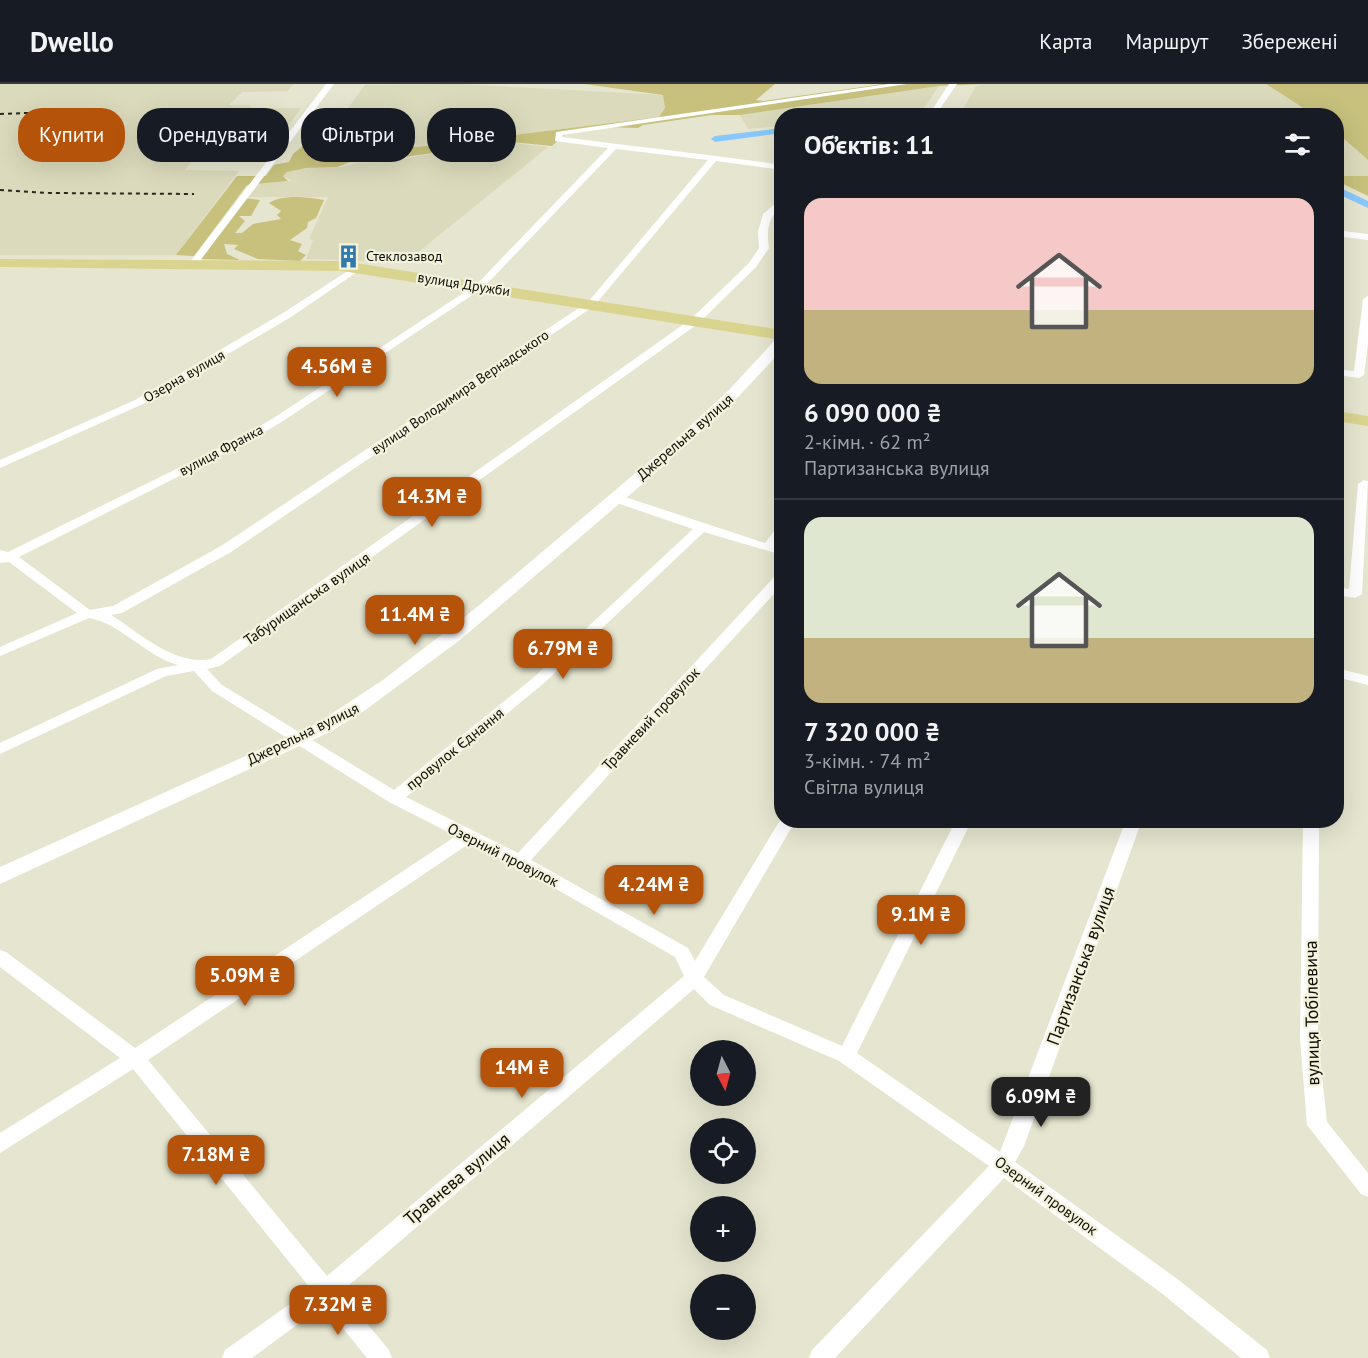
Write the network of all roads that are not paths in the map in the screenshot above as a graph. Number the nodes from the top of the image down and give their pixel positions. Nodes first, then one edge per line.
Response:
1 (330, 84) edge
2 (903, 84) edge
3 (953, 84) edge
4 (937, 108) edge
5 (613, 147) junction
6 (715, 156) junction
7 (774, 167) edge
8 (774, 207) edge
9 (1344, 234) edge
10 (1368, 237) edge
11 (0, 263) edge
12 (193, 264) junction
13 (357, 268) junction
14 (480, 286) junction
15 (1368, 298) edge
16 (591, 304) junction
17 (695, 321) junction
18 (774, 334) edge
19 (774, 350) edge
20 (1344, 373) edge
21 (1344, 417) edge
22 (1368, 421) edge
23 (0, 464) edge
24 (1368, 485) edge
25 (615, 498) junction
26 (701, 528) junction
27 (774, 540) edge
28 (768, 548) junction
29 (774, 549) edge
30 (4, 557) edge
31 (774, 587) edge
32 (1344, 593) edge
33 (1361, 596) edge
34 (87, 614) junction
35 (0, 652) edge
36 (197, 666) junction
37 (1344, 674) edge
38 (1368, 681) edge
39 (297, 738) junction
40 (0, 749) edge
41 (394, 798) junction
42 (783, 828) edge
43 (960, 828) edge
44 (1131, 828) edge
45 (1311, 828) edge
46 (468, 836) junction
47 (520, 861) junction
48 (0, 876) edge
49 (0, 957) edge
50 (694, 978) junction
51 (846, 1056) junction
52 (135, 1058) junction
53 (0, 1144) edge
54 (1003, 1165) junction
55 (1368, 1188) edge
56 (327, 1290) junction
57 (233, 1358) edge
58 (381, 1358) edge
59 (820, 1358) edge
60 (1259, 1358) edge

1 - 12 street
2 - 5 street
3 - 4 street
5 - 6 street
5 - 14 street, вулиця Франка
6 - 7 street
6 - 16 street, вулиця Володимира Вернадського
8 - 17 street, Табурищанська вулиця
9 - 10 street
11 - 12 main road, вулиця Дружби
12 - 13 main road, вулиця Дружби
13 - 14 main road, вулиця Дружби
13 - 23 street, Озерна вулиця
14 - 16 main road, вулиця Дружби
14 - 30 street, вулиця Франка
15 - 20 street
16 - 17 main road, вулиця Дружби
16 - 34 street, вулиця Володимира Вернадського
17 - 18 main road, вулиця Дружби
17 - 36 street, Табурищанська вулиця
19 - 25 street, Джерельна вулиця
21 - 22 main road
24 - 33 street
25 - 26 street
25 - 39 street, Джерельна вулиця
26 - 28 street
26 - 41 street, провулок Єднання
27 - 28 street
28 - 29 street
30 - 34 street
31 - 47 street, Травневий провулок
32 - 33 street
34 - 35 street, вулиця Володимира Вернадського
34 - 36 street
36 - 39 street, Озерний провулок
36 - 40 street, Табурищанська вулиця
37 - 38 street
39 - 41 street, Озерний провулок
39 - 48 street, Джерельна вулиця
41 - 46 street, Озерний провулок
42 - 50 street, Травнева вулиця
43 - 51 street
44 - 54 street, Партизанська вулиця
45 - 55 street, вулиця Тобілевича
46 - 47 street, Озерний провулок
46 - 52 street
47 - 50 street, Озерний провулок
49 - 52 street
50 - 51 street, Озерний провулок
50 - 56 street, Травнева вулиця
51 - 54 street, Озерний провулок
52 - 53 street
52 - 56 street
54 - 59 street, Партизанська вулиця
54 - 60 street, Озерний провулок
56 - 57 street, Травнева вулиця
56 - 58 street

